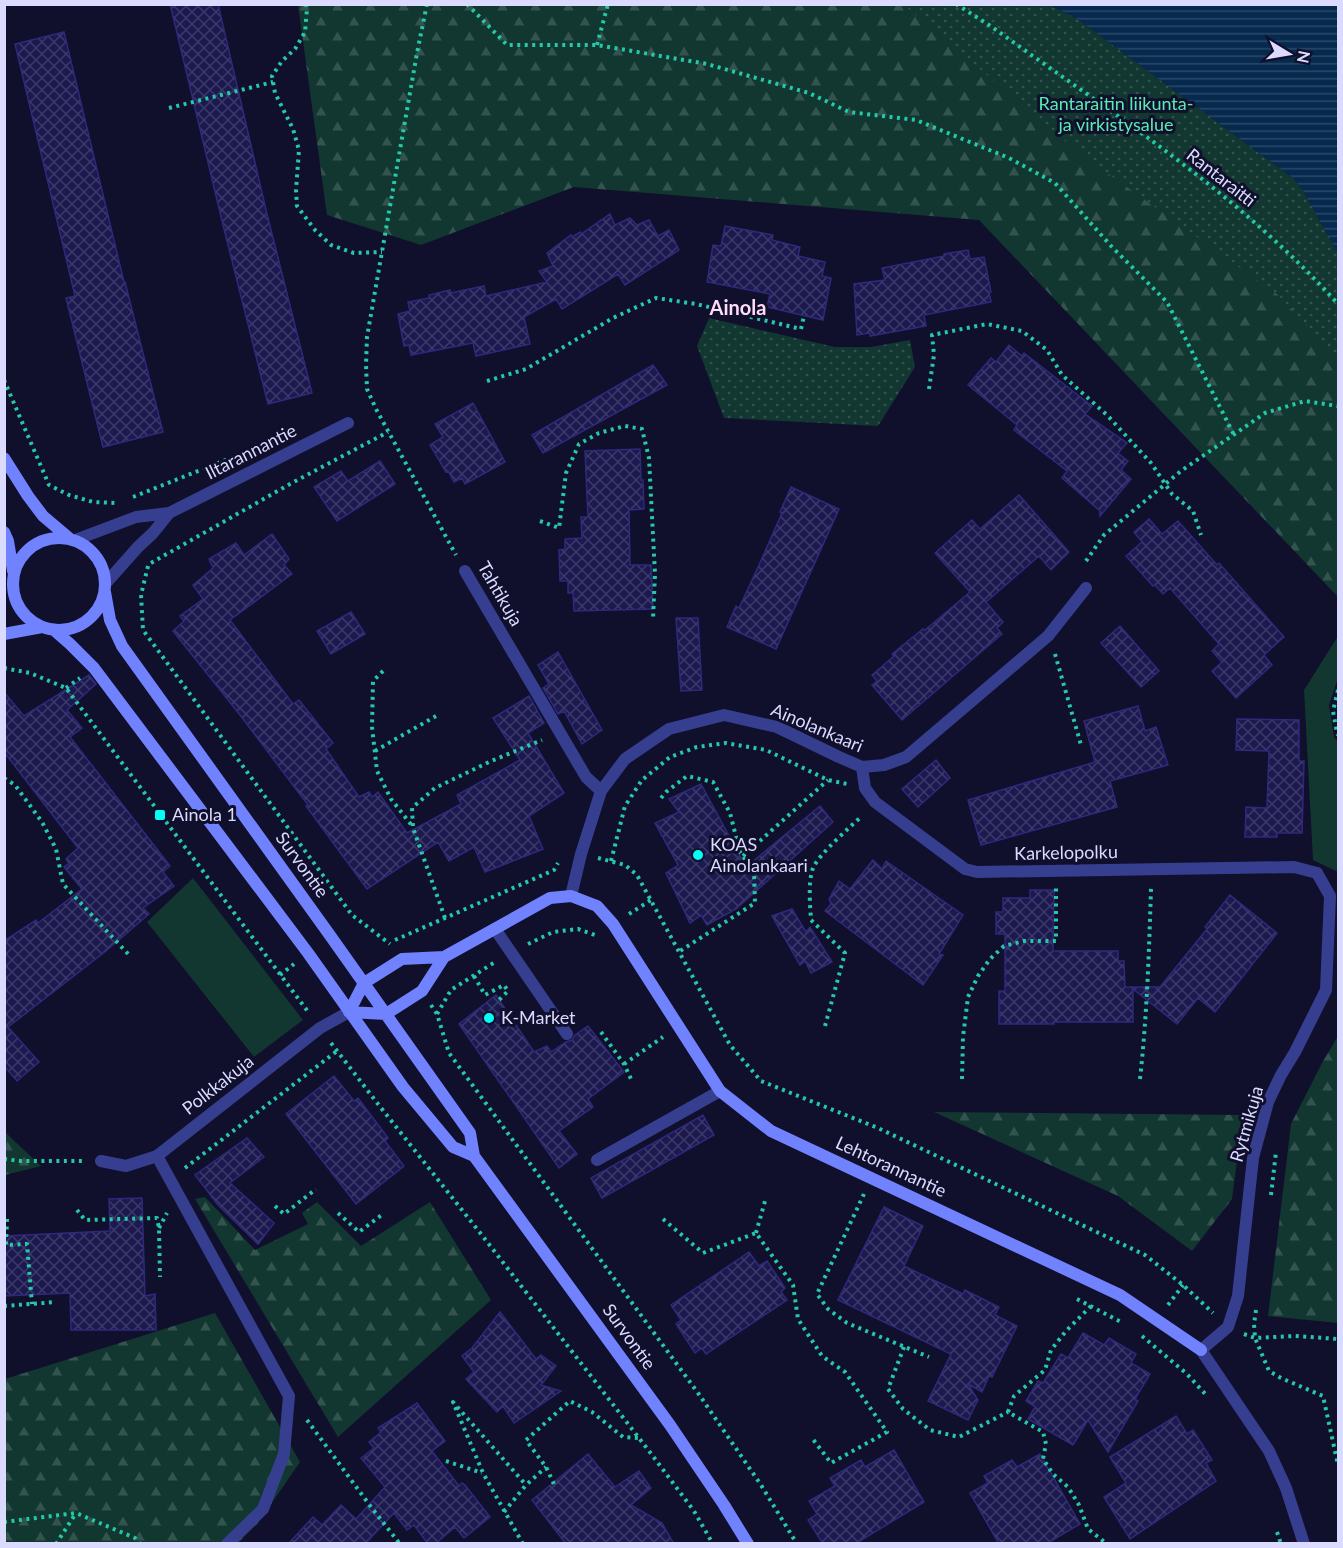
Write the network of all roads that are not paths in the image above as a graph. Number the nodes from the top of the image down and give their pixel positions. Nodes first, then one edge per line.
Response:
1 (348, 423) dead end
2 (4, 458) edge
3 (169, 513) junction
4 (4, 532) edge
5 (72, 539) junction
6 (465, 571) road end
7 (10, 581) edge
8 (105, 588) junction
9 (1086, 588) dead end
10 (48, 629) junction
11 (4, 634) edge
12 (862, 767) junction
13 (601, 791) junction
14 (1317, 873) joint
15 (571, 896) junction
16 (495, 929) junction
17 (444, 957) junction
18 (364, 983) junction
19 (349, 1012) junction
20 (386, 1014) junction
21 (567, 1034) dead end
22 (720, 1091) junction
23 (157, 1156) junction
24 (474, 1156) junction
25 (597, 1160) dead end
26 (101, 1161) road end
27 (1201, 1350) junction
28 (227, 1544) edge
29 (748, 1544) edge
30 (1304, 1544) edge

1 - 3 street, Iltarannantie
2 - 5 main road
3 - 5 street, Iltarannantie
3 - 8 street, Iltarannantie
4 - 7 main road
5 - 7 main road
5 - 8 main road
6 - 13 street, Tahtikuja
7 - 10 main road
8 - 10 main road
8 - 18 main road, Survontie
9 - 12 street, Ainolankaari
10 - 11 main road
10 - 19 main road, Survontie
12 - 13 street, Ainolankaari
12 - 14 street, Karkelopolku
13 - 15 street, Ainolankaari
14 - 27 street, Rytmikuja
15 - 16 main road
15 - 22 main road, Lehtorannantie
16 - 17 main road
16 - 21 street
17 - 18 main road
17 - 20 main road
18 - 19 main road
18 - 20 main road, Survontie
19 - 20 main road
19 - 23 street, Polkkakuja
19 - 24 main road, Survontie
20 - 24 main road, Survontie
22 - 25 street
22 - 27 main road, Lehtorannantie
23 - 26 street, Polkkakuja
23 - 28 street
24 - 29 main road, Survontie
27 - 30 street, Lehtorannantie

